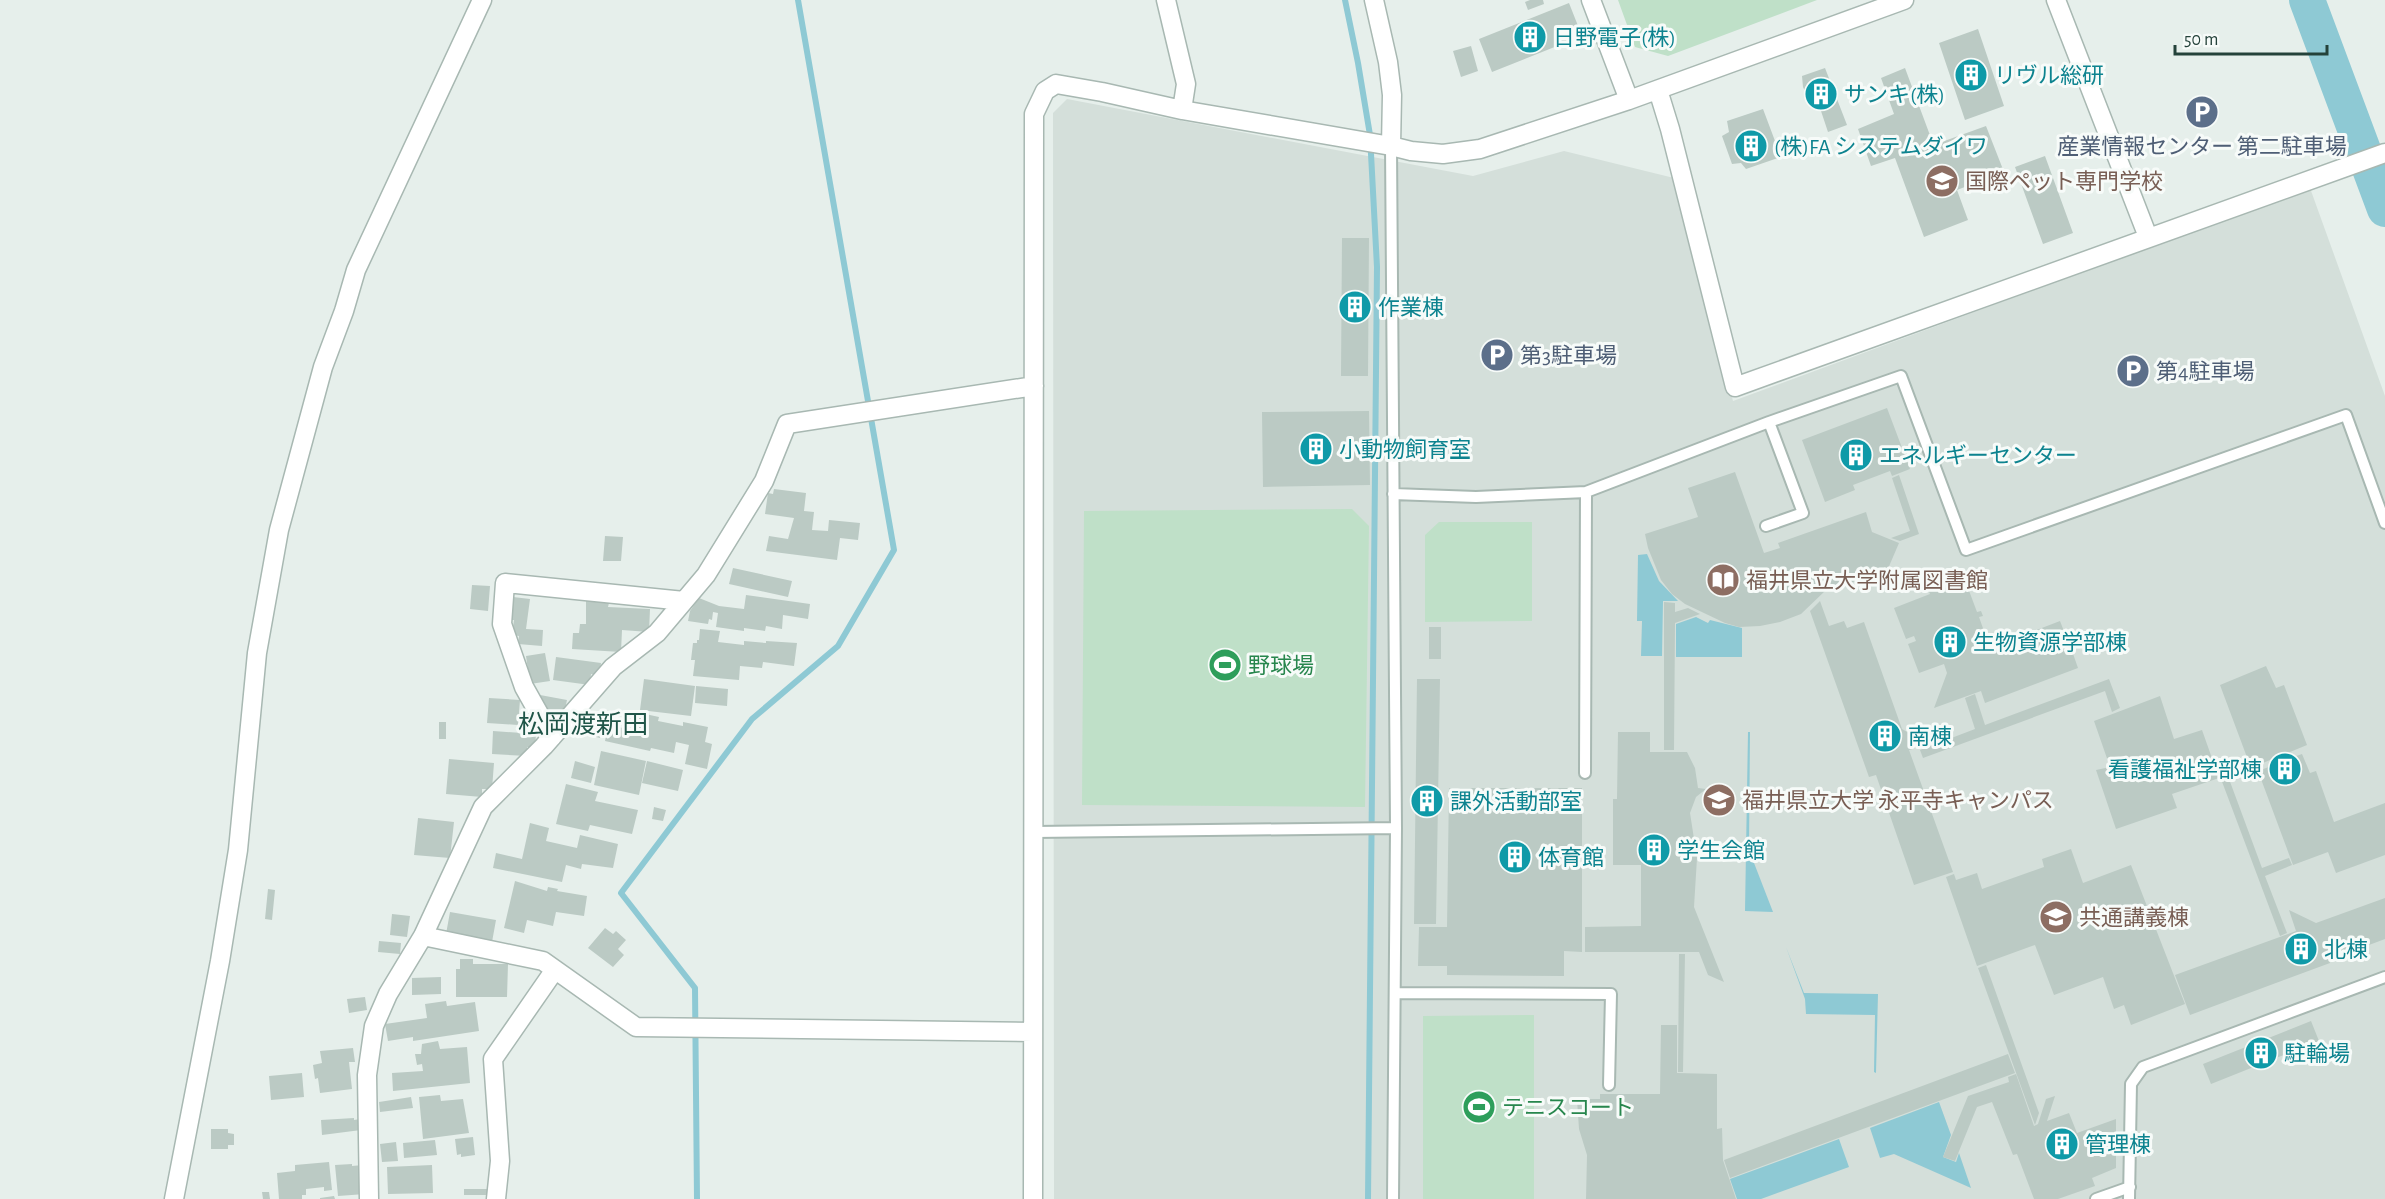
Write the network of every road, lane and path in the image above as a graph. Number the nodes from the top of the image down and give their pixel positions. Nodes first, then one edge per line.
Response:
1 (482, 0) edge
2 (1166, 0) edge
3 (1374, 0) edge
4 (1591, 0) edge
5 (1904, 0) edge
6 (2056, 0) edge
7 (1658, 90) junction
8 (1629, 100) junction
9 (1182, 110) junction
10 (1391, 146) junction
11 (2385, 153) edge
12 (2148, 237) junction
13 (1034, 386) junction
14 (1769, 422) junction
15 (1586, 492) junction
16 (1393, 494) junction
17 (2385, 523) edge
18 (1766, 526) dead end
19 (684, 601) junction
20 (552, 737) junction
21 (1585, 773) dead end
22 (1396, 828) junction
23 (1034, 831) junction
24 (423, 936) junction
25 (554, 971) junction
26 (2385, 977) edge
27 (1395, 993) junction
28 (1033, 1032) junction
29 (1609, 1085) dead end
30 (2130, 1187) junction
31 (174, 1199) edge
32 (369, 1199) edge
33 (496, 1199) edge
34 (1033, 1199) edge
35 (1393, 1199) edge
36 (2096, 1199) edge
37 (2129, 1199) edge

1 - 31 street
2 - 9 street
3 - 10 street
4 - 8 street
5 - 7 street
6 - 12 street
7 - 8 street
7 - 12 street
8 - 10 street
9 - 10 street
9 - 13 street
10 - 16 lane
11 - 12 street
13 - 19 street
13 - 23 street
14 - 15 lane
14 - 17 lane
14 - 18 lane
15 - 16 lane
15 - 21 lane
16 - 22 lane
19 - 20 street
19 - 20 street
20 - 24 street
22 - 23 lane
22 - 27 lane
23 - 28 street
24 - 25 street
24 - 32 street
25 - 28 street
25 - 33 street
26 - 30 lane
27 - 29 lane
27 - 35 lane
28 - 34 street
30 - 36 lane
30 - 37 lane

